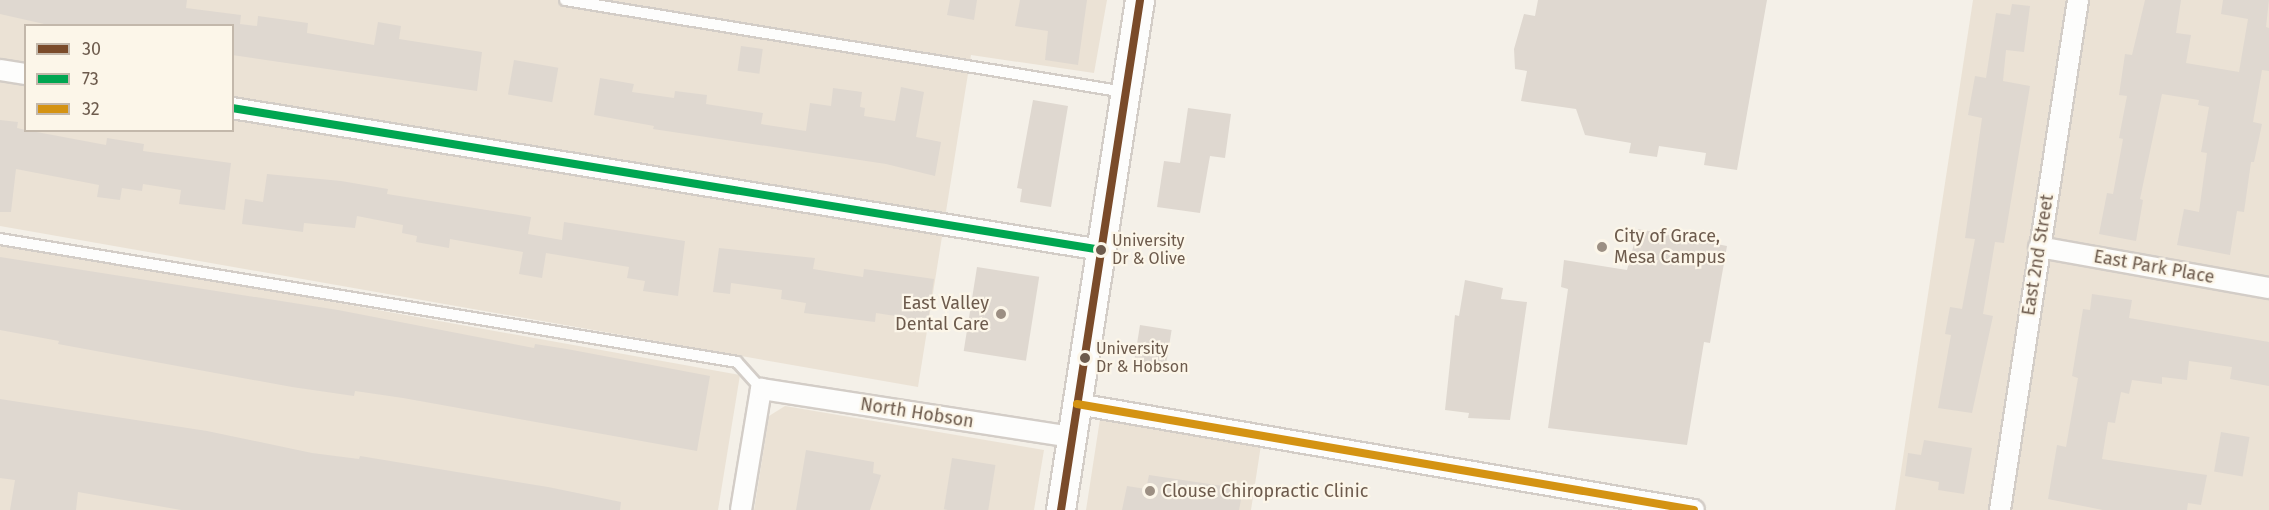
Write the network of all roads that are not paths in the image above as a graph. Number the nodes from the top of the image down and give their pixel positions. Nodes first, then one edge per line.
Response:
1 (565, 0) edge
2 (1140, 0) edge
3 (2078, 0) edge
4 (0, 70) edge
5 (24, 74) edge
6 (1126, 92) junction
7 (234, 108) edge
8 (0, 240) edge
9 (2039, 247) junction
10 (1101, 250) junction
11 (2269, 288) edge
12 (761, 389) junction
13 (1077, 404) junction
14 (1072, 437) junction
15 (741, 510) edge
16 (1061, 510) edge
17 (1694, 510) edge
18 (2000, 510) edge

1 - 6 lane
2 - 6 main road
3 - 9 street, East 2nd Street
4 - 5 street
6 - 10 main road
7 - 10 street
8 - 12 lane
9 - 11 street, East Park Place
9 - 18 street, East 2nd Street
10 - 13 main road
12 - 14 street, North Hobson
12 - 15 street
13 - 14 main road
13 - 17 street
14 - 16 main road

